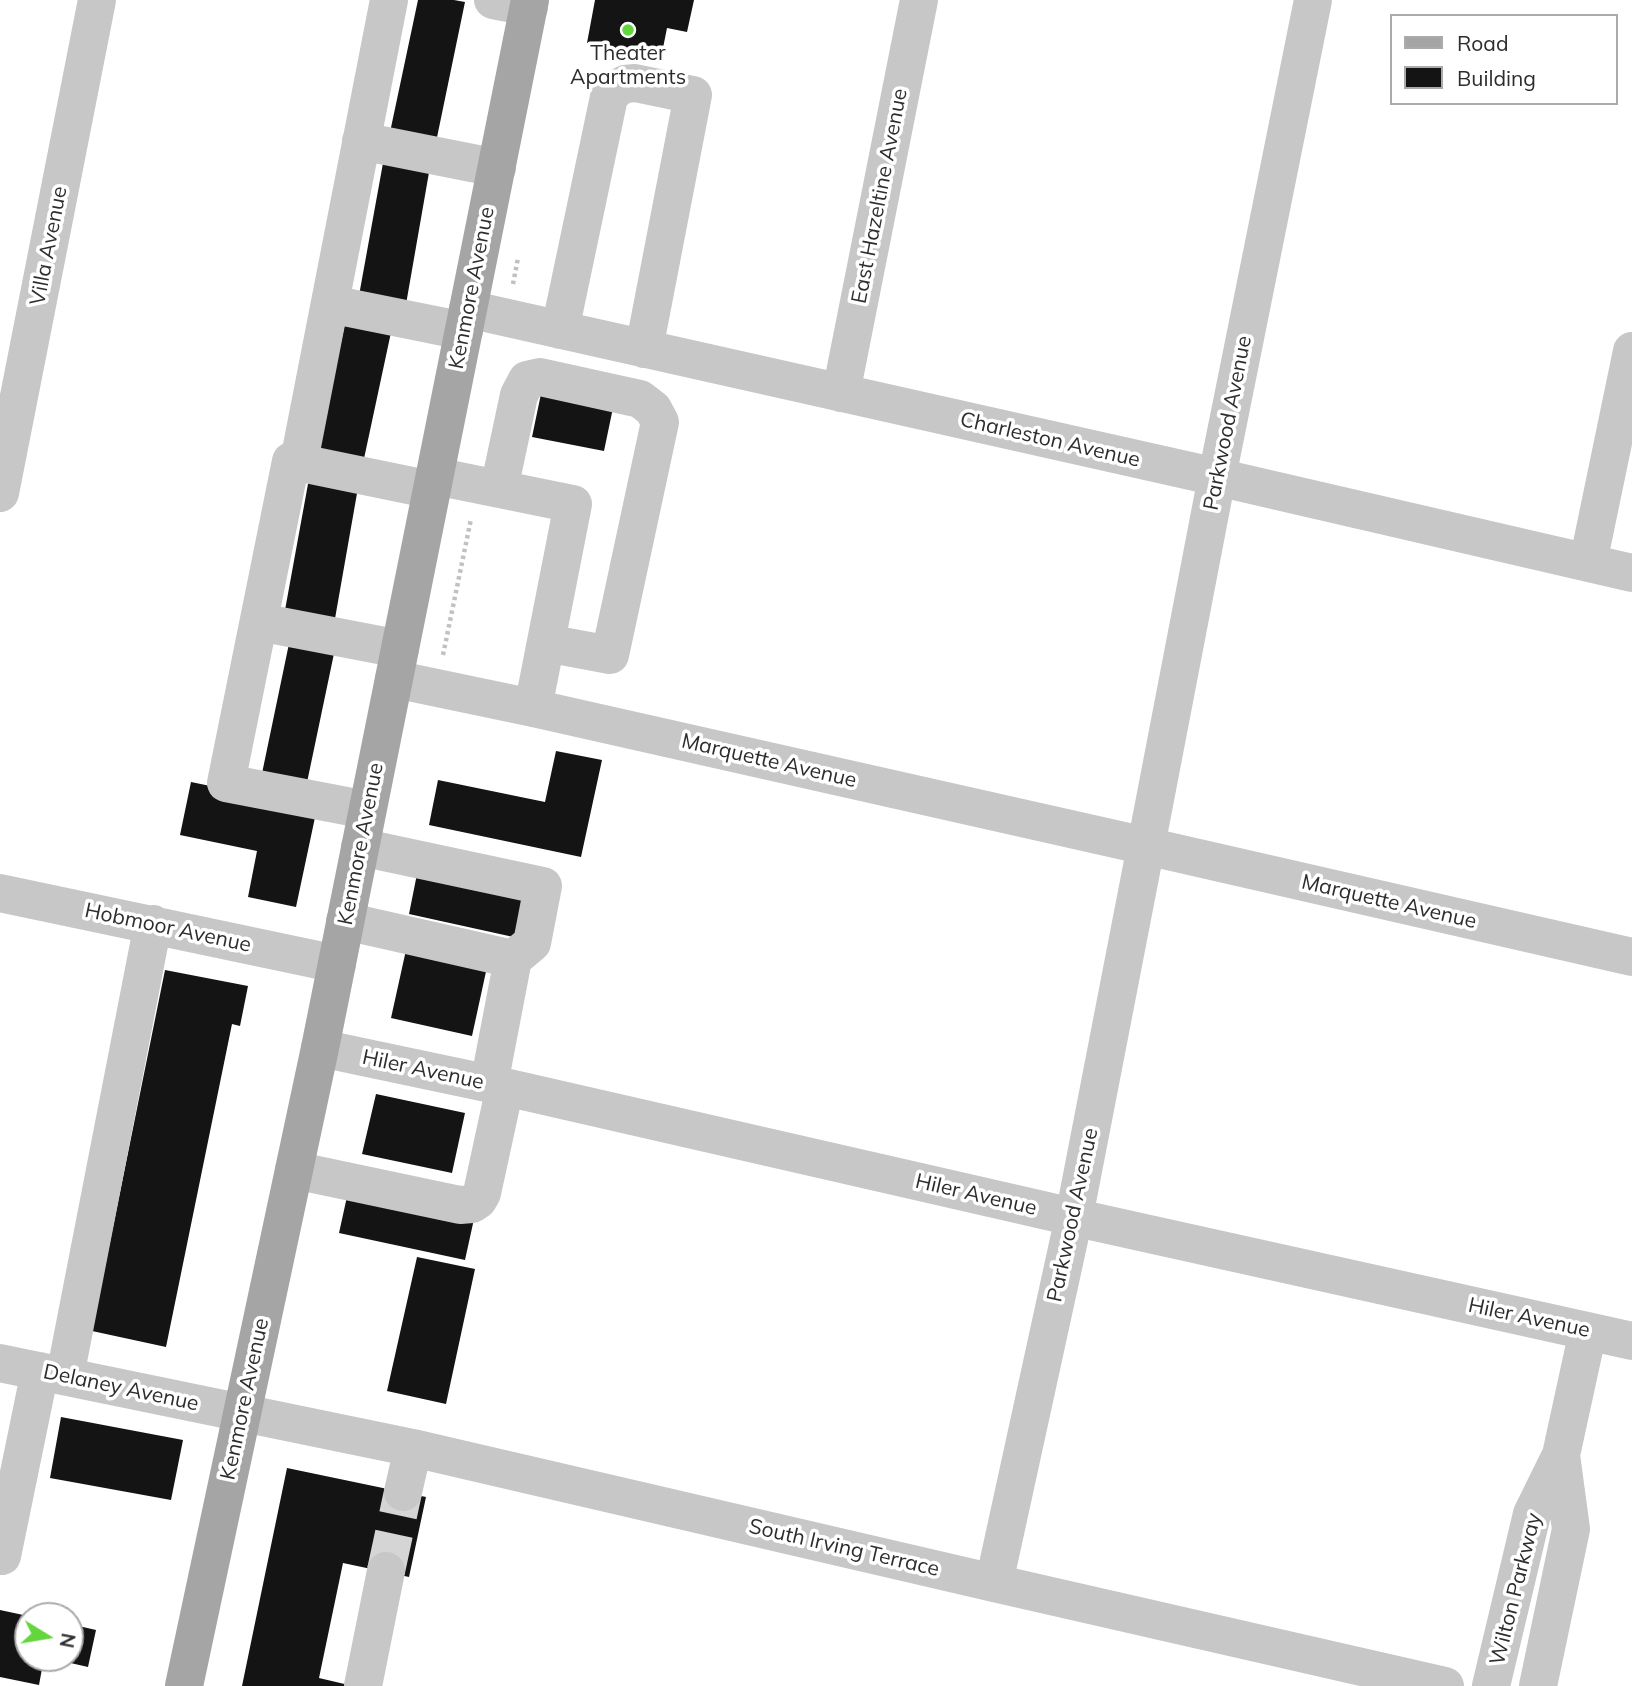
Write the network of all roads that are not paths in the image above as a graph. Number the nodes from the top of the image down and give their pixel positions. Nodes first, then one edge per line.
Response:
1 (97, 0) edge
2 (389, 0) edge
3 (919, 0) edge
4 (1312, 0) edge
5 (517, 2) edge
6 (361, 141) junction
7 (496, 168) junction
8 (330, 304) junction
9 (466, 320) junction
10 (560, 330) junction
11 (644, 349) junction
12 (1632, 351) edge
13 (841, 393) junction
14 (302, 446) dead end
15 (1217, 477) junction
16 (433, 483) junction
17 (499, 489) junction
18 (0, 493) edge
19 (1588, 563) junction
20 (1632, 573) edge
21 (259, 622) junction
22 (546, 643) junction
23 (397, 664) junction
24 (533, 708) junction
25 (364, 828) junction
26 (1145, 846) junction
27 (0, 893) edge
28 (345, 921) junction
29 (153, 924) junction
30 (1632, 957) edge
31 (513, 959) junction
32 (337, 964) junction
33 (320, 1048) junction
34 (497, 1086) junction
35 (294, 1170) junction
36 (1074, 1217) junction
37 (1588, 1331) junction
38 (1632, 1340) edge
39 (0, 1363) edge
40 (52, 1373) junction
41 (242, 1412) junction
42 (413, 1448) junction
43 (1561, 1455) junction
44 (403, 1492) tunnel mouth
45 (2, 1556) dead end
46 (386, 1571) tunnel mouth
47 (994, 1583) junction
48 (184, 1686) edge
49 (363, 1686) edge
50 (1446, 1686) edge
51 (1491, 1686) edge
52 (1538, 1686) edge

1 - 18 street, Villa Avenue
2 - 6 street
3 - 13 street, East Hazeltine Avenue
4 - 15 street, Parkwood Avenue
5 - 7 main road, Kenmore Avenue
6 - 7 street
6 - 8 street
7 - 9 main road, Kenmore Avenue
8 - 9 street, Charleston Avenue
8 - 14 street
9 - 10 street, Charleston Avenue
9 - 16 main road, Kenmore Avenue
10 - 11 street, Charleston Avenue
10 - 11 street
11 - 13 street, Charleston Avenue
12 - 19 street
13 - 15 street, Charleston Avenue
15 - 19 street, Charleston Avenue
15 - 26 street, Parkwood Avenue
16 - 17 street
16 - 21 street
16 - 23 main road, Kenmore Avenue
17 - 22 street
17 - 22 street
19 - 20 street, Charleston Avenue
21 - 23 street, Marquette Avenue
21 - 25 street
22 - 24 street
23 - 24 street, Marquette Avenue
23 - 25 main road, Kenmore Avenue
24 - 26 street, Marquette Avenue
25 - 28 main road, Kenmore Avenue
25 - 31 street
26 - 30 street, Marquette Avenue
26 - 36 street, Parkwood Avenue
27 - 29 street, Hobmoor Avenue
28 - 31 street
28 - 32 main road, Kenmore Avenue
29 - 32 street, Hobmoor Avenue
29 - 40 street
31 - 34 street
32 - 33 main road, Kenmore Avenue
33 - 34 street, Hiler Avenue
33 - 35 main road, Kenmore Avenue
34 - 35 street
34 - 36 street, Hiler Avenue
35 - 41 main road, Kenmore Avenue
36 - 37 street, Hiler Avenue
36 - 47 street, Parkwood Avenue
37 - 38 street, Hiler Avenue
37 - 43 street, Wilton Parkway
39 - 40 street, Delaney Avenue
40 - 41 street, Delaney Avenue
40 - 45 street
41 - 42 street, South Irving Terrace
41 - 48 main road, Kenmore Avenue
42 - 44 street
42 - 47 street, South Irving Terrace
43 - 51 street, Wilton Parkway
43 - 52 street, Wilton Parkway
46 - 49 street
47 - 50 street, South Irving Terrace

